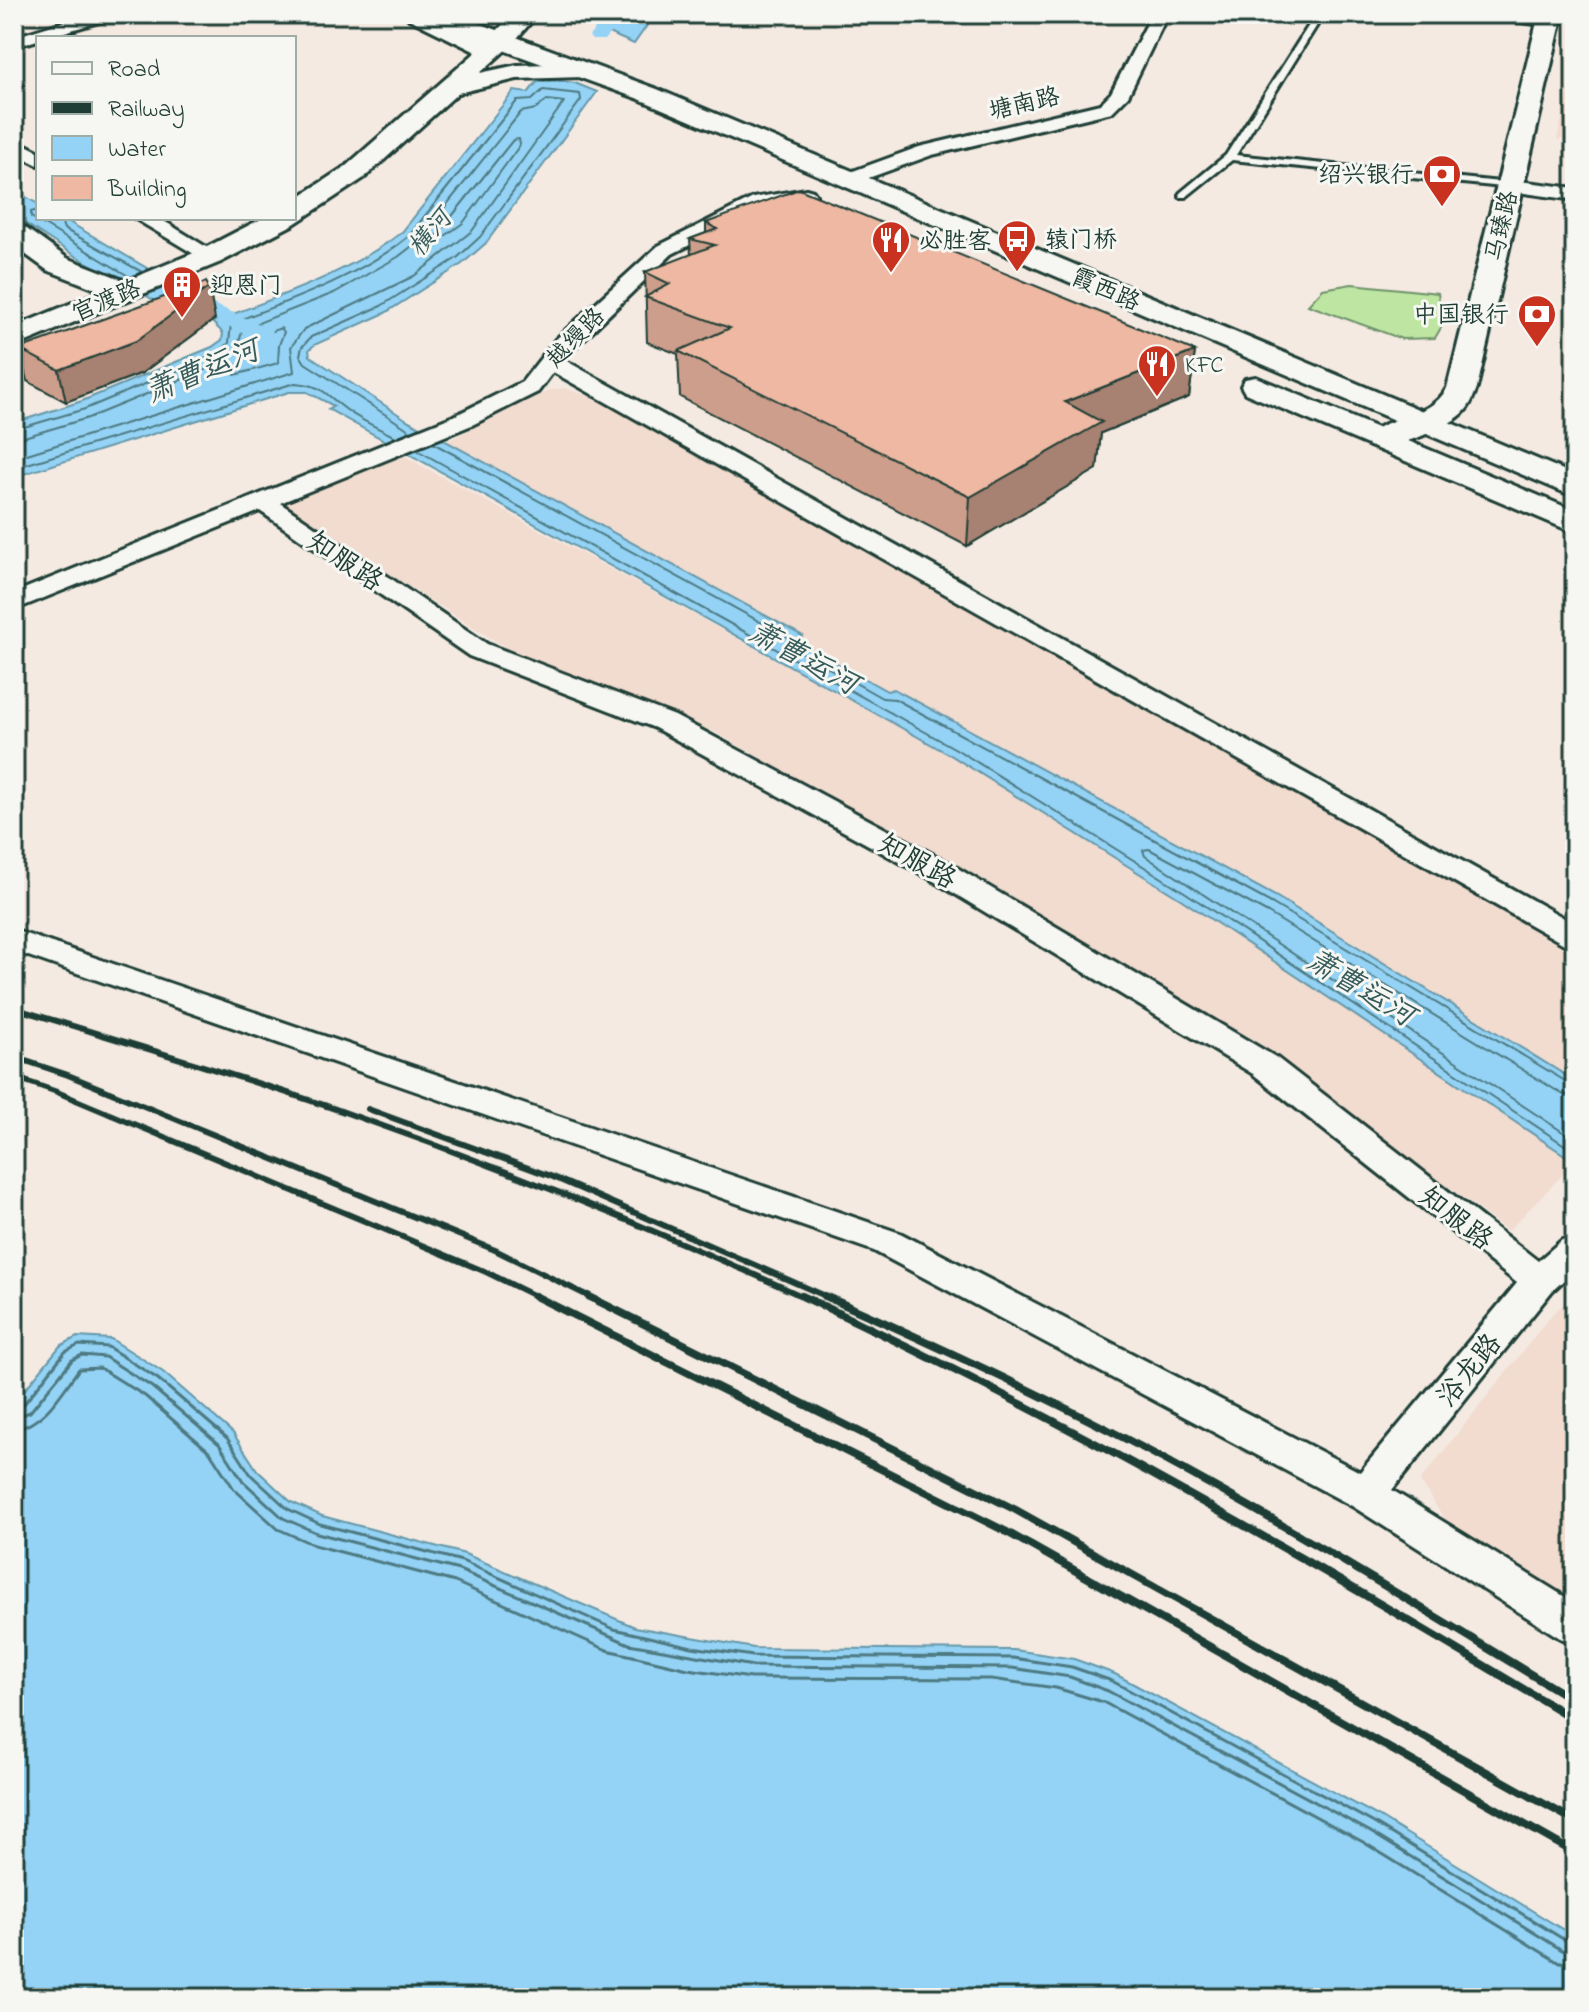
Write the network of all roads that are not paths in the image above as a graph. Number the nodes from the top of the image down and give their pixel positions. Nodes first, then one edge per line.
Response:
1 (106, 14) edge
2 (417, 14) edge
3 (435, 14) edge
4 (488, 14) edge
5 (1160, 14) edge
6 (1320, 14) edge
7 (1470, 14) edge
8 (1550, 18) edge
9 (515, 27) edge
10 (14, 42) edge
11 (550, 48) junction
12 (478, 62) junction
13 (583, 70) junction
14 (617, 72) junction
15 (450, 87) junction
16 (14, 145) edge
17 (1230, 157) junction
18 (36, 158) edge
19 (863, 174) junction
20 (1510, 186) junction
21 (812, 194) junction
22 (1575, 194) edge
23 (1183, 195) dead end
24 (296, 211) edge
25 (871, 219) edge
26 (148, 220) edge
27 (280, 220) edge
28 (14, 233) edge
29 (211, 256) junction
30 (126, 291) junction
31 (14, 338) edge
32 (550, 361) junction
33 (1235, 376) dead end
34 (1467, 412) junction
35 (1423, 423) junction
36 (1381, 439) junction
37 (1575, 487) edge
38 (261, 501) junction
39 (1575, 523) edge
40 (14, 602) edge
41 (1575, 937) edge
42 (14, 940) edge
43 (1575, 1249) edge
44 (1539, 1281) junction
45 (1366, 1494) junction
46 (1575, 1625) edge

1 - 10 street
2 - 12 main road
3 - 9 main road
4 - 9 main road
5 - 19 street, 塘南路
6 - 17 lane
7 - 8 lane
8 - 20 main road, 马臻路
9 - 11 main road, 霞西路
9 - 12 main road
11 - 13 main road, 霞西路
11 - 14 main road, 霞西路
12 - 15 main road
13 - 14 main road, 霞西路
13 - 15 main road
14 - 19 main road, 霞西路
15 - 24 main road
16 - 18 street
17 - 20 lane
17 - 23 lane
19 - 21 main road
19 - 34 main road, 霞西路
19 - 35 main road, 霞西路
20 - 22 street
20 - 34 main road, 马臻路
21 - 25 main road
21 - 32 street, 越缦路
26 - 29 street
27 - 29 main road, 官渡路
28 - 30 main road
29 - 30 main road, 官渡路
30 - 31 main road, 官渡路
32 - 38 street, 越缦路
32 - 41 street
33 - 36 main road
34 - 35 main road
35 - 36 main road
35 - 37 main road, 霞西路
36 - 39 main road
38 - 40 street, 越缦路
38 - 44 street, 知服路
42 - 45 street
43 - 44 street, 浴龙路
44 - 45 street, 浴龙路
45 - 46 street

